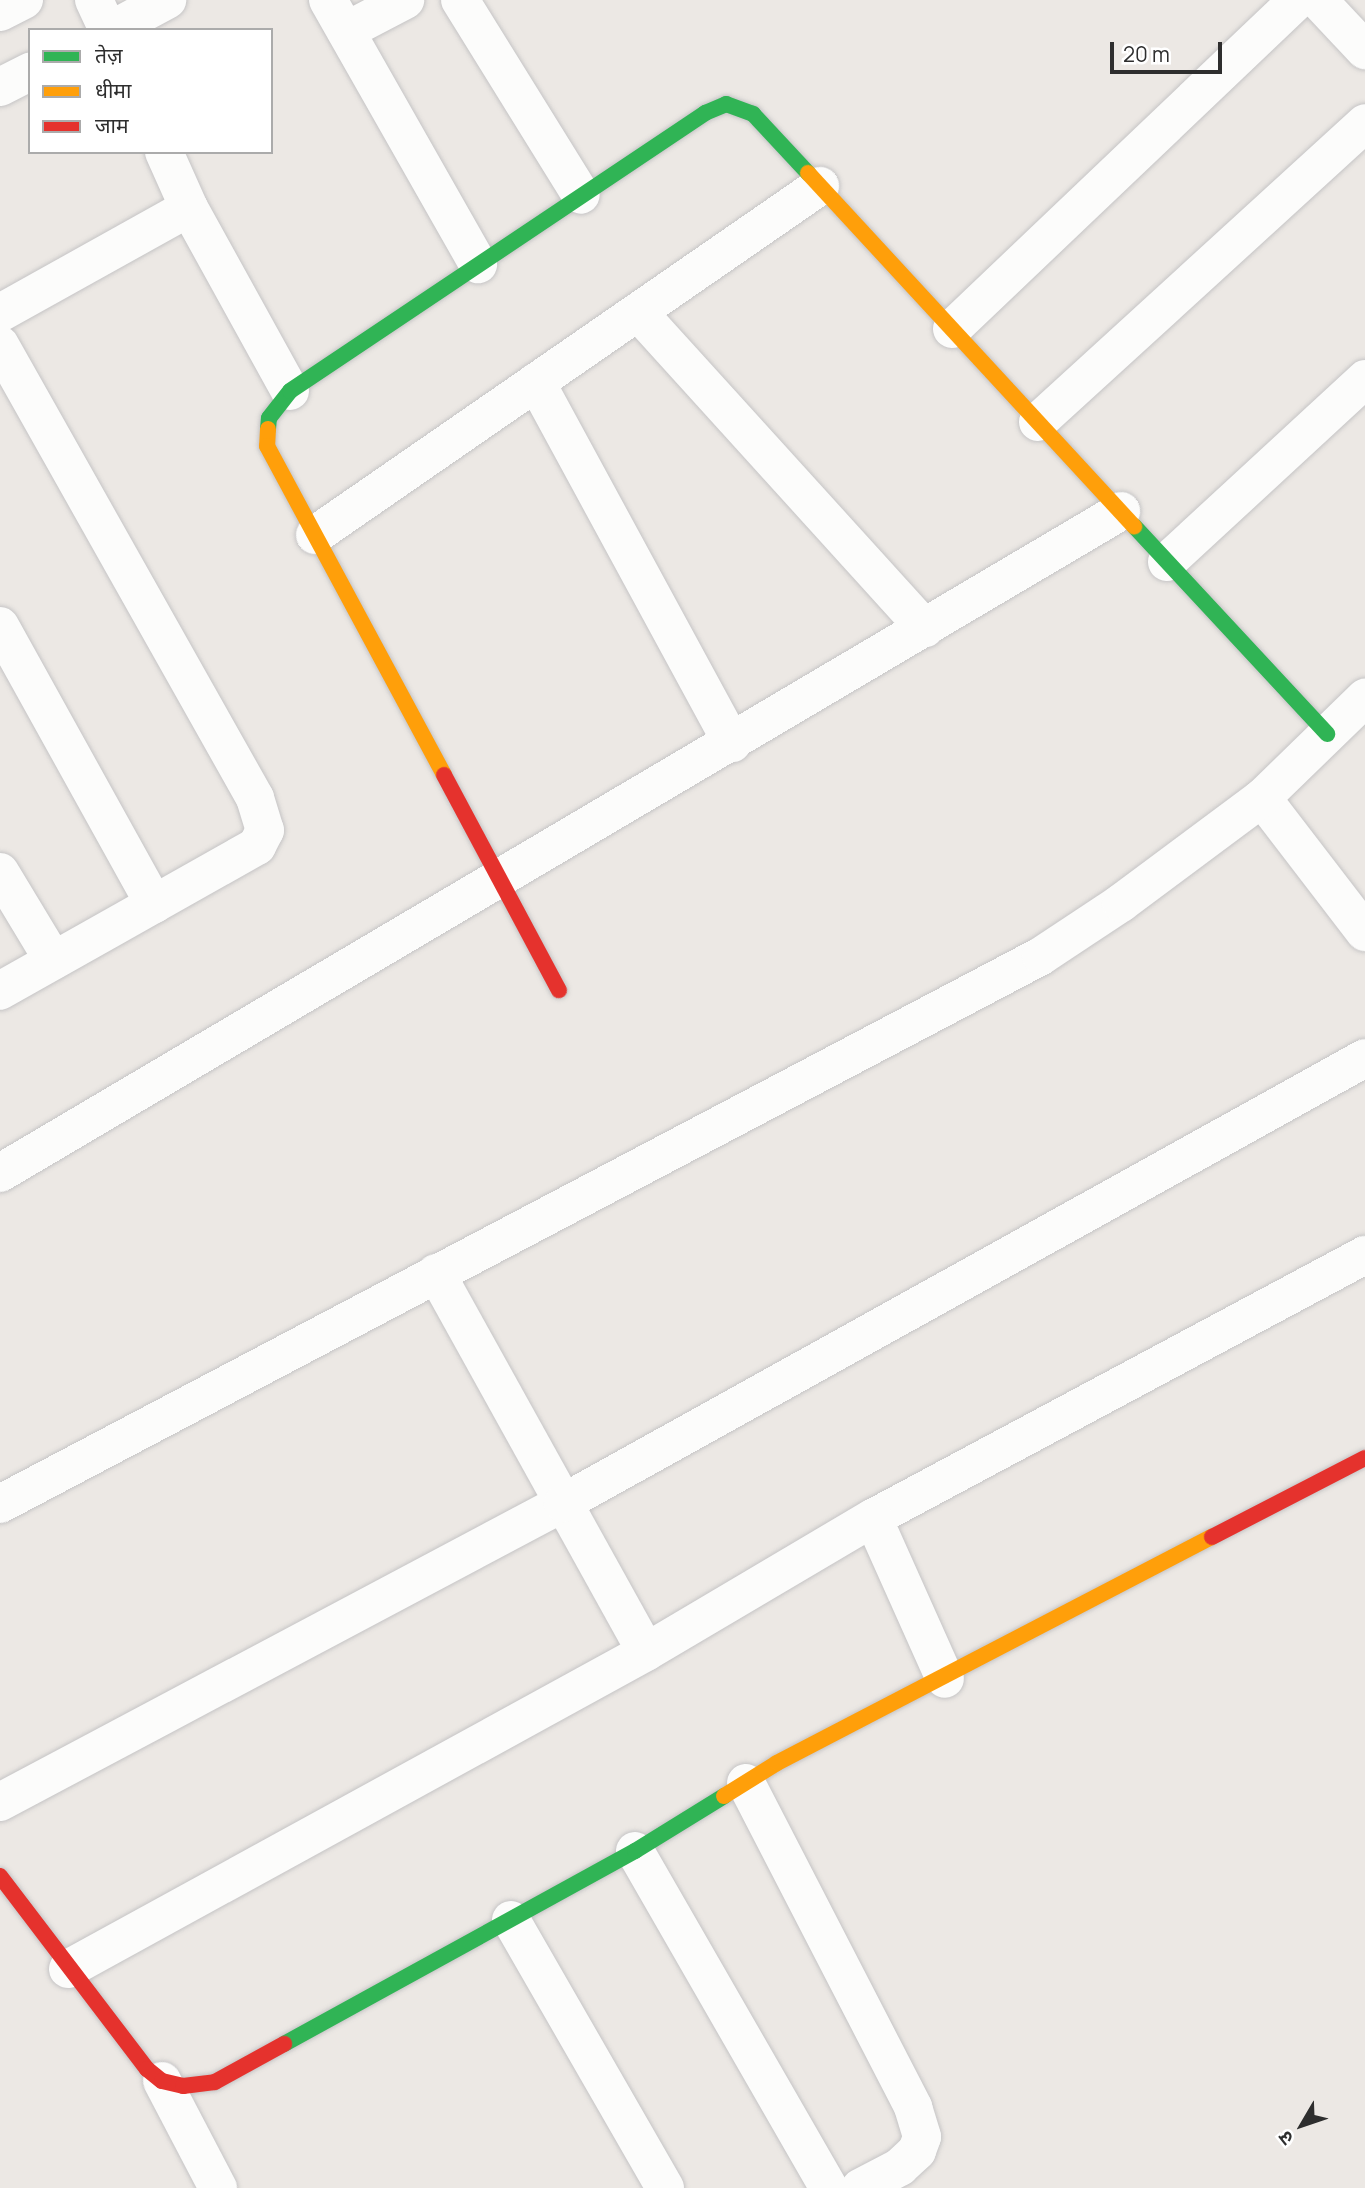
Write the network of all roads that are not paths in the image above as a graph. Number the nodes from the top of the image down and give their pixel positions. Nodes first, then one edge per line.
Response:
1 (24, 0) edge
2 (94, 0) edge
3 (167, 0) edge
4 (405, 0) edge
5 (460, 0) edge
6 (1298, 0) edge
7 (1318, 0) edge
8 (0, 12) edge
9 (337, 15) edge
10 (109, 28) edge
11 (114, 28) edge
12 (1365, 50) edge
13 (28, 73) edge
14 (0, 88) edge
15 (1365, 123) edge
16 (165, 154) edge
17 (820, 187) junction
18 (581, 195) junction
19 (189, 208) junction
20 (478, 264) junction
21 (638, 312) junction
22 (0, 313) edge
23 (952, 329) junction
24 (0, 345) edge
25 (1365, 379) edge
26 (536, 382) junction
27 (290, 391) junction
28 (1038, 422) junction
29 (1121, 511) junction
30 (314, 535) junction
31 (1167, 562) junction
32 (0, 626) edge
33 (925, 628) junction
34 (1365, 698) edge
35 (1327, 734) junction
36 (732, 743) junction
37 (1262, 798) junction
38 (0, 872) edge
39 (500, 880) junction
40 (154, 904) junction
41 (1365, 932) edge
42 (53, 960) junction
43 (559, 990) dead end
44 (0, 991) edge
45 (1365, 1058) edge
46 (0, 1173) edge
47 (1365, 1255) edge
48 (436, 1273) junction
49 (1365, 1458) edge
50 (563, 1503) junction
51 (0, 1504) edge
52 (873, 1518) junction
53 (646, 1651) junction
54 (945, 1679) junction
55 (746, 1783) junction
56 (0, 1802) edge
57 (635, 1851) junction
58 (0, 1876) edge
59 (511, 1920) junction
60 (68, 1969) junction
61 (162, 2081) junction
62 (218, 2188) edge
63 (665, 2188) edge
64 (829, 2188) edge
65 (860, 2188) edge

1 - 8 street
2 - 10 street
3 - 11 street
4 - 9 street
5 - 18 street
6 - 23 street
7 - 12 street
9 - 20 street
13 - 14 street
15 - 28 street
16 - 19 street
17 - 18 street
17 - 21 street
17 - 23 street
18 - 20 street
19 - 22 street
19 - 27 street
20 - 27 street
21 - 26 street
21 - 33 street
23 - 28 street
24 - 40 street
25 - 31 street
26 - 30 street
26 - 36 street
27 - 30 street
28 - 29 street
29 - 31 street
29 - 33 street
30 - 39 street
31 - 35 street
32 - 40 street
33 - 36 street
34 - 35 street
35 - 37 street
36 - 39 street
37 - 41 street
37 - 48 street
38 - 42 street
39 - 43 street
39 - 46 street
40 - 42 street
42 - 44 street
45 - 50 street
47 - 52 street
48 - 50 street
48 - 51 street
49 - 54 street
50 - 53 street
50 - 56 street
52 - 53 street
52 - 54 street
53 - 60 street
54 - 55 street
55 - 57 street
55 - 65 street
57 - 59 street
57 - 64 street
58 - 60 street
59 - 61 street
59 - 63 street
60 - 61 street
61 - 62 street

